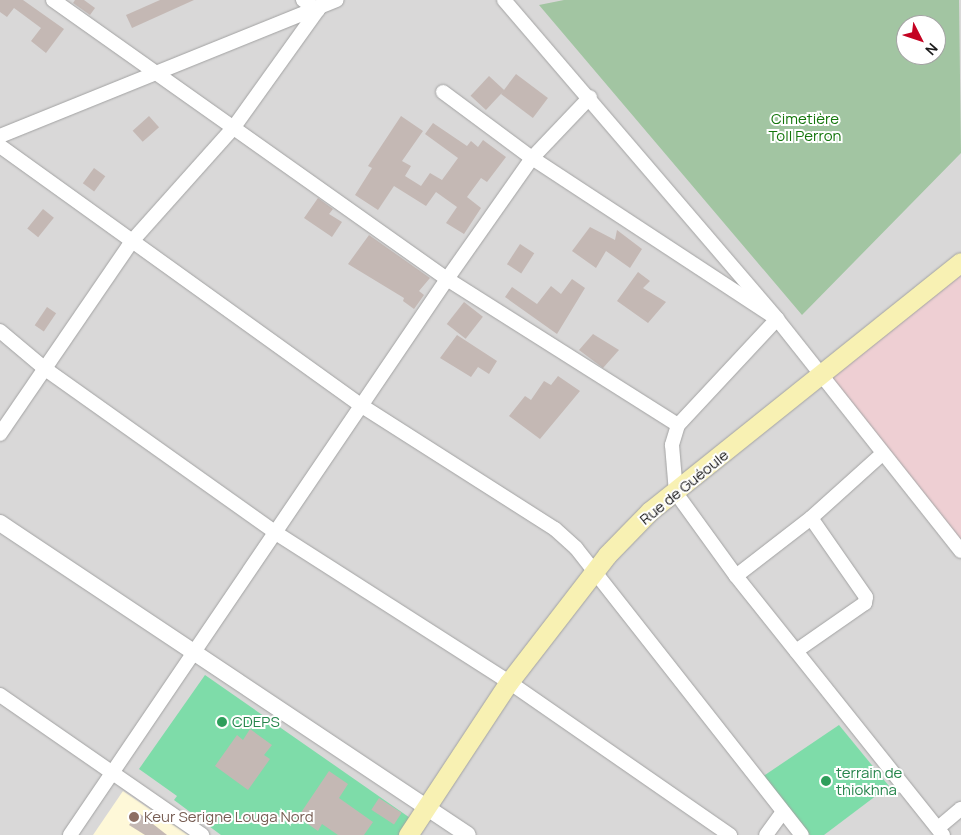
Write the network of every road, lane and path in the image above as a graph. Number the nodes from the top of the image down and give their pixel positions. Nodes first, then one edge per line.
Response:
1 (53, 0) edge
2 (303, 0) edge
3 (337, 0) edge
4 (504, 0) edge
5 (321, 5) edge
6 (155, 73) junction
7 (443, 92) dead end
8 (590, 97) junction
9 (234, 127) junction
10 (0, 136) edge
11 (0, 146) edge
12 (532, 158) junction
13 (133, 240) junction
14 (961, 262) edge
15 (447, 279) junction
16 (777, 319) junction
17 (0, 332) edge
18 (44, 368) junction
19 (820, 376) junction
20 (362, 406) junction
21 (678, 425) junction
22 (0, 434) edge
23 (881, 455) junction
24 (676, 493) junction
25 (811, 518) junction
26 (0, 523) edge
27 (276, 533) junction
28 (961, 551) edge
29 (596, 572) junction
30 (736, 576) junction
31 (796, 651) junction
32 (192, 653) junction
33 (509, 682) junction
34 (0, 695) edge
35 (114, 773) junction
36 (426, 807) junction
37 (961, 809) edge
38 (783, 812) junction
39 (940, 832) edge
40 (70, 835) edge
41 (202, 835) edge
42 (408, 835) edge
43 (468, 835) edge
44 (730, 835) edge
45 (766, 835) edge
46 (802, 835) edge

1 - 6 street
2 - 5 street
3 - 5 street
4 - 8 street
5 - 6 street
5 - 9 street
6 - 9 street
6 - 10 street
7 - 12 street
8 - 12 street
8 - 16 street
9 - 13 street
9 - 15 street
11 - 13 street
12 - 15 street
12 - 16 street
13 - 18 street
13 - 20 street
14 - 19 main road, Rue de Guéoule
15 - 20 street
15 - 21 street
16 - 19 street
16 - 21 street
17 - 18 street
18 - 22 street
18 - 27 street
19 - 23 street
19 - 24 main road, Rue de Guéoule
20 - 27 street
20 - 29 street
21 - 24 street
23 - 25 street
23 - 28 street
24 - 29 main road, Rue de Guéoule
24 - 30 street
25 - 30 street
25 - 31 street
26 - 32 street
27 - 32 street
27 - 33 street
29 - 33 main road, Rue de Guéoule
29 - 38 street
30 - 31 street
31 - 39 street
32 - 35 street
32 - 36 street
33 - 36 main road, Rue de Guéoule
33 - 44 street
34 - 35 street
35 - 40 street
35 - 41 street
36 - 42 main road, Rue de Guéoule
36 - 43 street
37 - 39 street
38 - 45 street
38 - 46 street

